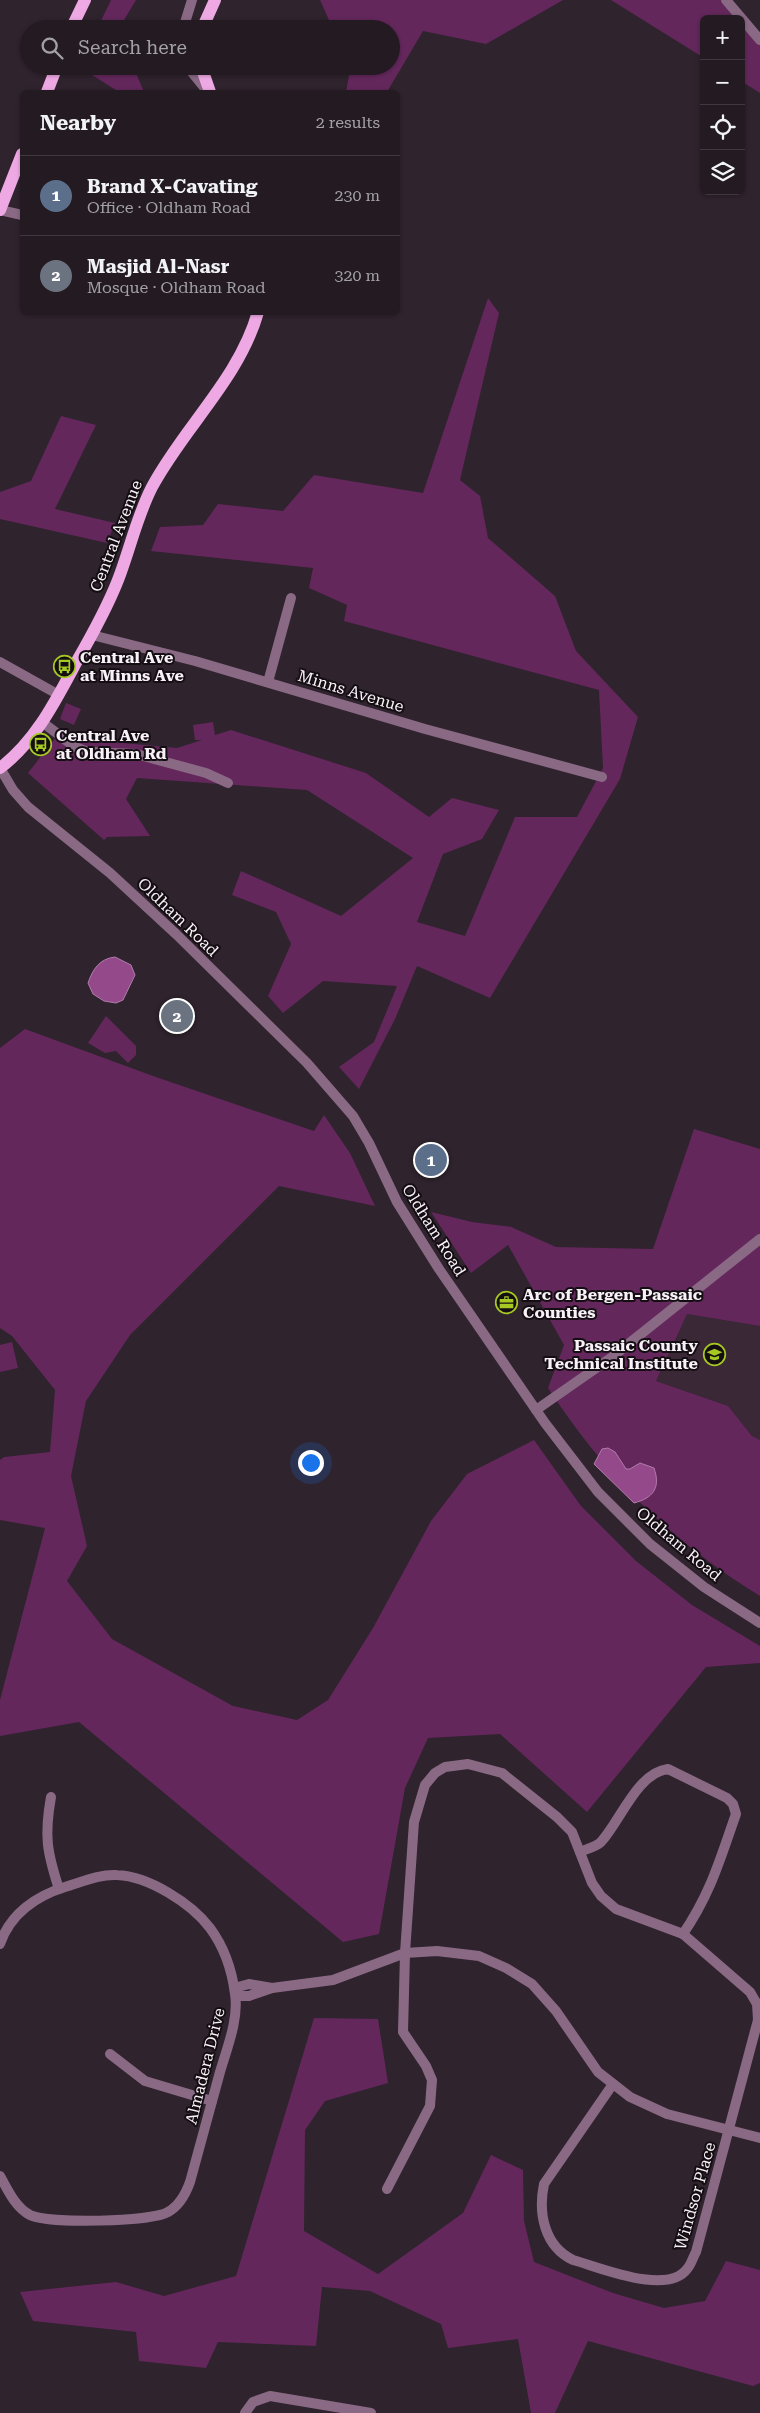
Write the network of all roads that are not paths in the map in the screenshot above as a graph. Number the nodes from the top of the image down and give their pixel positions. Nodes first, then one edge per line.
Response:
1 (85, 0) edge
2 (192, 0) edge
3 (215, 0) edge
4 (726, 0) edge
5 (75, 20) edge
6 (186, 20) edge
7 (206, 20) edge
8 (760, 40) edge
9 (53, 75) edge
10 (195, 75) edge
11 (202, 75) edge
12 (47, 90) edge
13 (207, 90) edge
14 (208, 90) edge
15 (20, 159) edge
16 (0, 210) edge
17 (20, 215) edge
18 (256, 315) edge
19 (291, 598) dead end
20 (92, 635) junction
21 (0, 662) edge
22 (268, 682) junction
23 (59, 695) junction
24 (42, 722) junction
25 (0, 768) edge
26 (602, 777) dead end
27 (228, 783) dead end
28 (760, 1239) edge
29 (536, 1410) junction
30 (760, 1623) edge
31 (51, 1797) dead end
32 (580, 1852) junction
33 (59, 1889) junction
34 (683, 1934) junction
35 (0, 1944) edge
36 (405, 1953) junction
37 (235, 1992) junction
38 (110, 2054) dead end
39 (613, 2084) junction
40 (212, 2101) junction
41 (729, 2129) junction
42 (760, 2138) edge
43 (0, 2176) edge
44 (387, 2189) dead end
45 (245, 2413) edge
46 (371, 2413) edge

1 - 5 main road
2 - 6 street
3 - 7 main road
4 - 8 street
9 - 12 main road
10 - 13 street
11 - 14 main road
15 - 16 main road
16 - 17 street
18 - 20 main road, Central Avenue
19 - 22 street
20 - 22 street, Minns Avenue
20 - 23 main road, Central Avenue
21 - 23 street
22 - 26 street, Minns Avenue
23 - 24 main road, Central Avenue
24 - 25 main road, Central Avenue
24 - 27 street
25 - 29 street, Oldham Road
28 - 29 street
29 - 30 street, Oldham Road
31 - 33 street
32 - 34 street
32 - 34 street
32 - 36 street
33 - 35 street, Almadera Drive
33 - 37 street, Almadera Drive
34 - 41 street
36 - 37 street
36 - 39 street
36 - 44 street
37 - 40 street, Almadera Drive
38 - 40 street
39 - 41 street
39 - 41 street, Windsor Place
40 - 43 street, Almadera Drive
41 - 42 street
45 - 46 street

